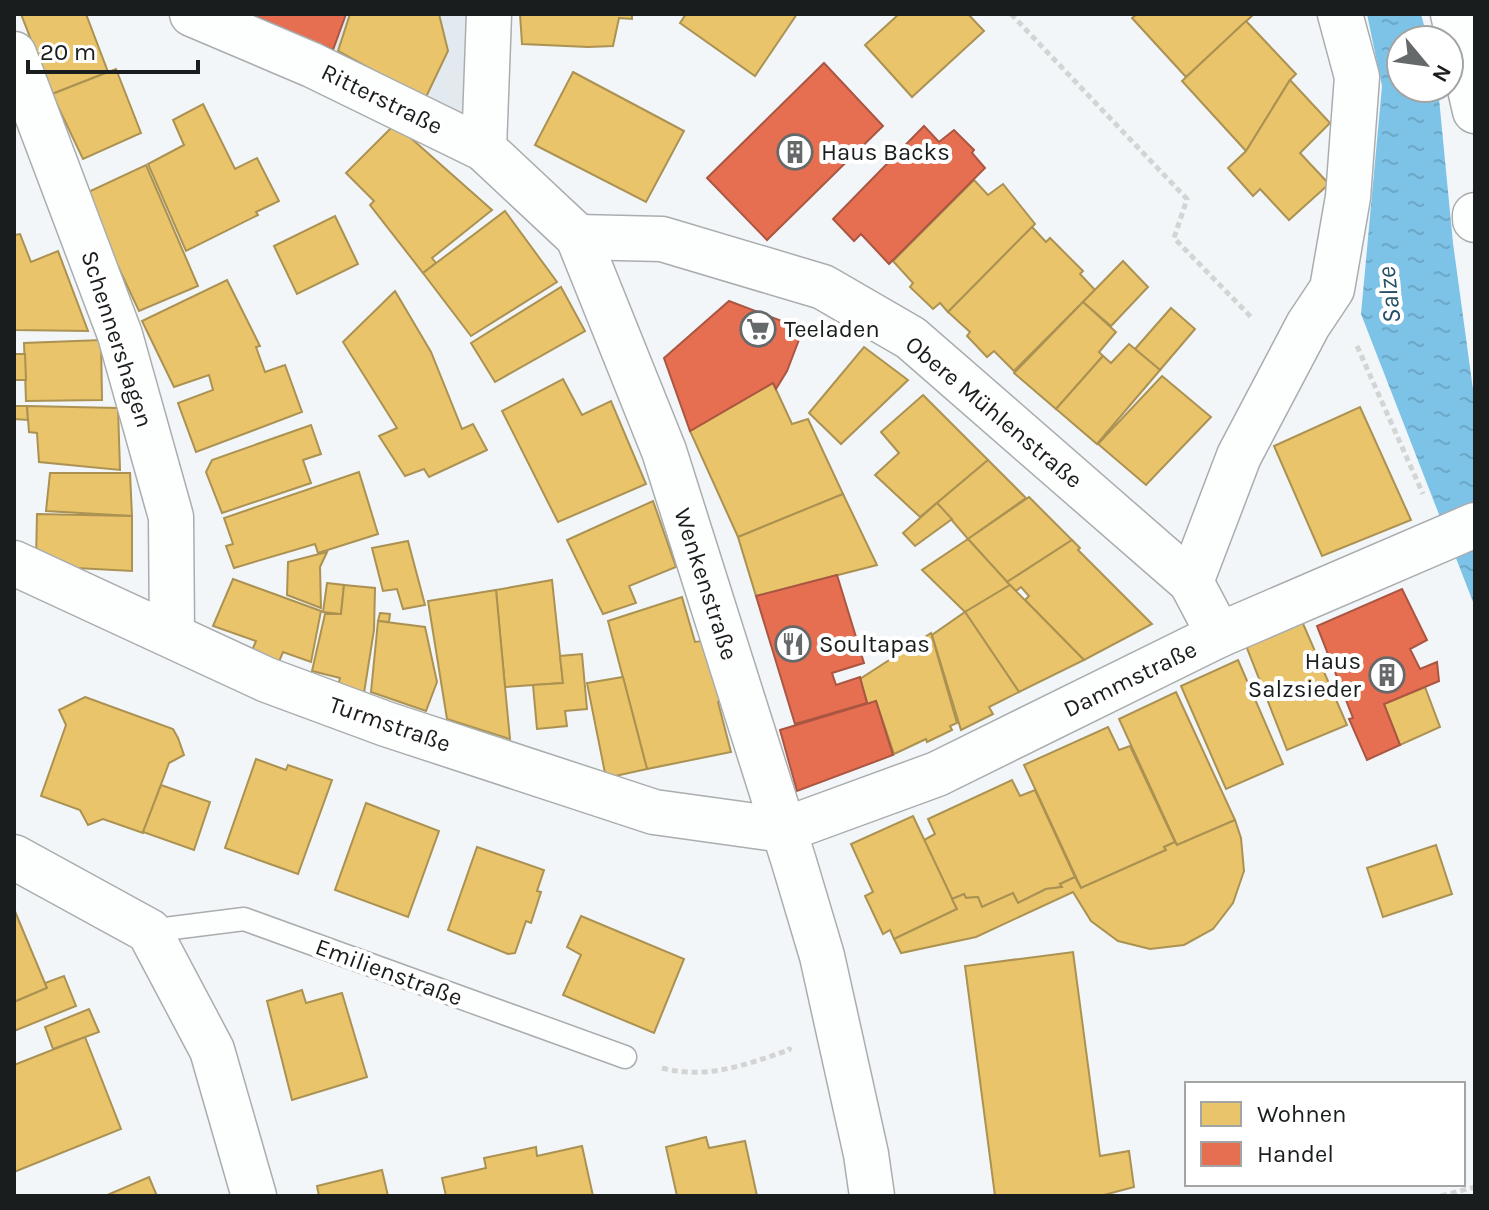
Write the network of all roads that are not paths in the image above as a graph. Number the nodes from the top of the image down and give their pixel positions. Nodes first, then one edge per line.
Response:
1 (192, 14) edge
2 (489, 14) edge
3 (1340, 14) edge
4 (1453, 14) edge
5 (14, 54) edge
6 (1475, 111) edge
7 (484, 149) junction
8 (578, 237) junction
9 (1459, 532) edge
10 (14, 563) edge
11 (1191, 582) junction
12 (172, 634) junction
13 (1219, 635) junction
14 (784, 830) junction
15 (14, 857) edge
16 (149, 931) junction
17 (625, 1057) road end
18 (254, 1196) edge
19 (872, 1196) edge

1 - 7 street, Ritterstraße
2 - 7 street
3 - 11 street
4 - 6 street
5 - 12 street, Schennershagen
7 - 8 street, Wenkenstraße
8 - 11 street, Obere Mühlenstraße
8 - 14 street, Wenkenstraße
9 - 13 street, Dammstraße
10 - 12 street, Turmstraße
11 - 13 street, Obere Mühlenstraße
12 - 14 street, Turmstraße
13 - 14 street, Dammstraße
14 - 19 street, Wenkenstraße
15 - 16 street
16 - 17 lane, Emilienstraße
16 - 18 street

